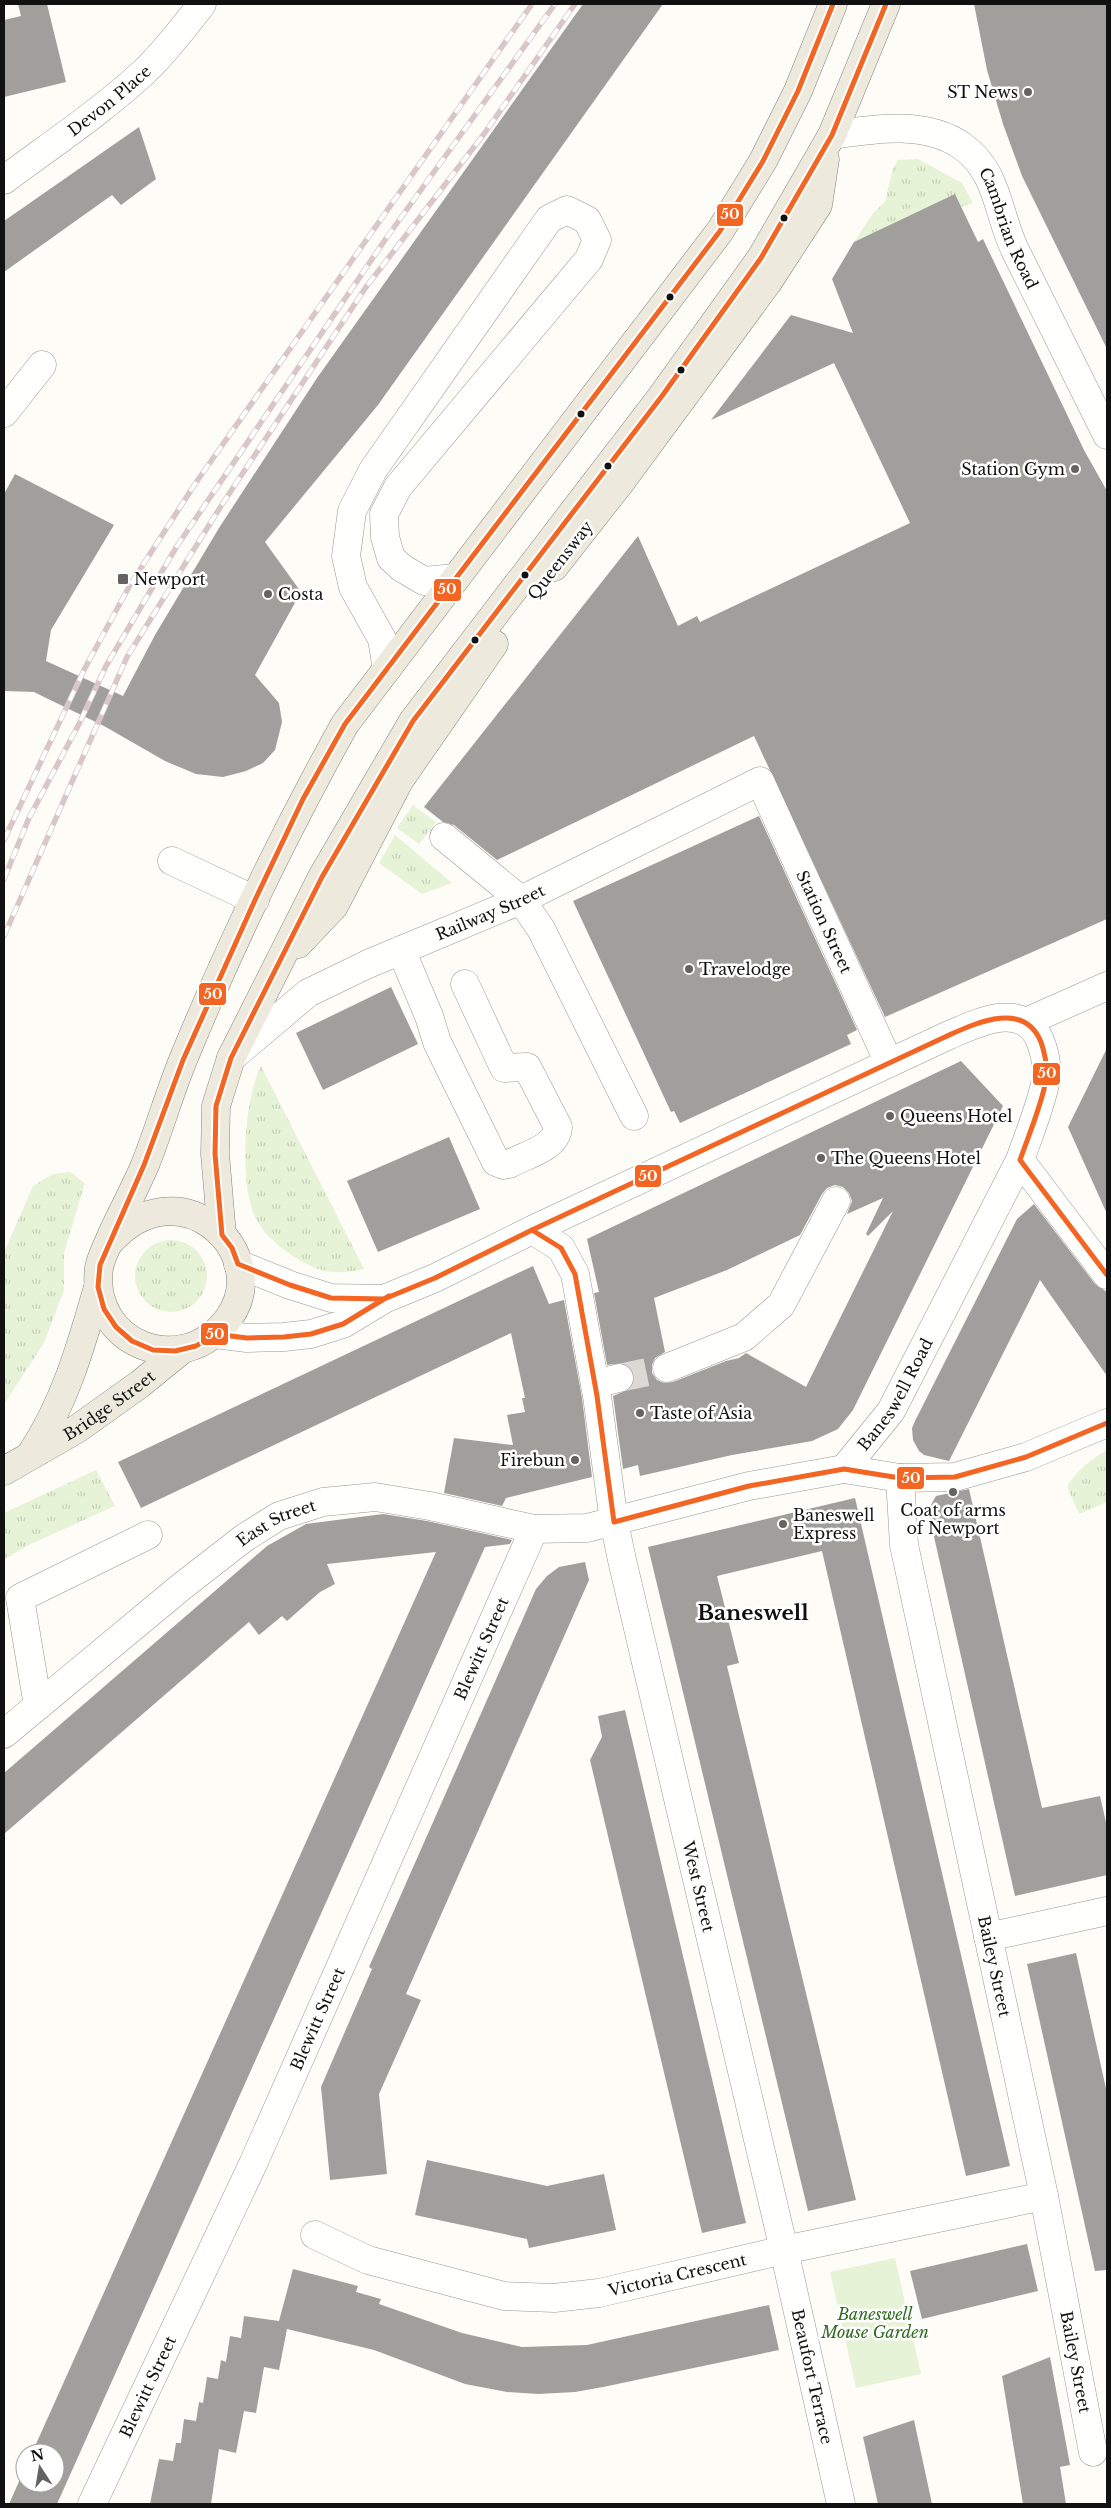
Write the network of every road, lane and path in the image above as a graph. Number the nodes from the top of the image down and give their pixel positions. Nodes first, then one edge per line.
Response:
1 (202, 4) edge
2 (833, 4) edge
3 (886, 4) edge
4 (830, 140) junction
5 (4, 180) edge
6 (42, 365) dead end
7 (4, 413) edge
8 (1107, 435) edge
9 (455, 578) junction
10 (387, 669) junction
11 (760, 781) joint
12 (444, 837) dead end
13 (172, 861) dead end
14 (255, 900) junction
15 (521, 900) junction
16 (400, 950) junction
17 (465, 984) dead end
18 (1107, 986) edge
19 (1026, 1022) junction
20 (230, 1058) junction
21 (889, 1063) junction
22 (634, 1116) dead end
23 (1020, 1160) junction
24 (836, 1200) dead end
25 (532, 1230) junction
26 (222, 1234) junction
27 (108, 1244) junction
28 (238, 1264) junction
29 (1107, 1275) edge
30 (98, 1287) junction
31 (384, 1299) junction
32 (215, 1334) junction
33 (183, 1349) junction
34 (667, 1368) tunnel mouth
35 (1107, 1423) edge
36 (30, 1455) junction
37 (844, 1468) junction
38 (4, 1471) edge
39 (900, 1478) junction
40 (614, 1522) junction
41 (534, 1529) junction
42 (148, 1535) dead end
43 (38, 1706) junction
44 (4, 1734) edge
45 (1107, 1911) edge
46 (988, 1937) junction
47 (1044, 2196) junction
48 (315, 2235) dead end
49 (784, 2250) junction
50 (1093, 2452) dead end
51 (92, 2504) edge
52 (840, 2504) edge

1 - 5 street, Devon Place
2 - 9 main road, Queensway
3 - 4 main road, Queensway
4 - 8 street, Cambrian Road
4 - 20 main road, Queensway
6 - 7 street
9 - 10 main road, Queensway
9 - 10 street
10 - 14 main road, Queensway
11 - 15 street, Railway Street
11 - 21 street, Station Street
12 - 15 street
13 - 14 street
14 - 27 main road, Queensway
15 - 16 street, Railway Street
15 - 22 street
16 - 17 street
16 - 20 street, Railway Street
18 - 19 street
19 - 21 street
19 - 23 street, Baneswell Road
20 - 26 main road, Queensway
21 - 25 street
23 - 29 street
23 - 37 street, Baneswell Road
24 - 34 street
25 - 31 street
25 - 40 street, West Street
26 - 27 main road, Queensway
26 - 28 main road, Queensway
27 - 30 main road, Queensway
28 - 31 street
28 - 32 main road, Queensway
30 - 33 main road, Queensway
30 - 36 main road, Bridge Street
31 - 32 street
32 - 33 main road, Queensway
33 - 36 main road, Bridge Street
35 - 39 street
36 - 38 main road, Bridge Street
37 - 39 street
37 - 40 street
39 - 46 street, Bailey Street
40 - 41 street, East Street
40 - 49 street, West Street
41 - 43 street, East Street
41 - 51 street, Blewitt Street
42 - 43 street
43 - 44 street, East Street
45 - 46 street
46 - 47 street, Bailey Street
47 - 49 street, Victoria Crescent
47 - 50 street, Bailey Street
48 - 49 street, Victoria Crescent
49 - 52 street, Beaufort Terrace

